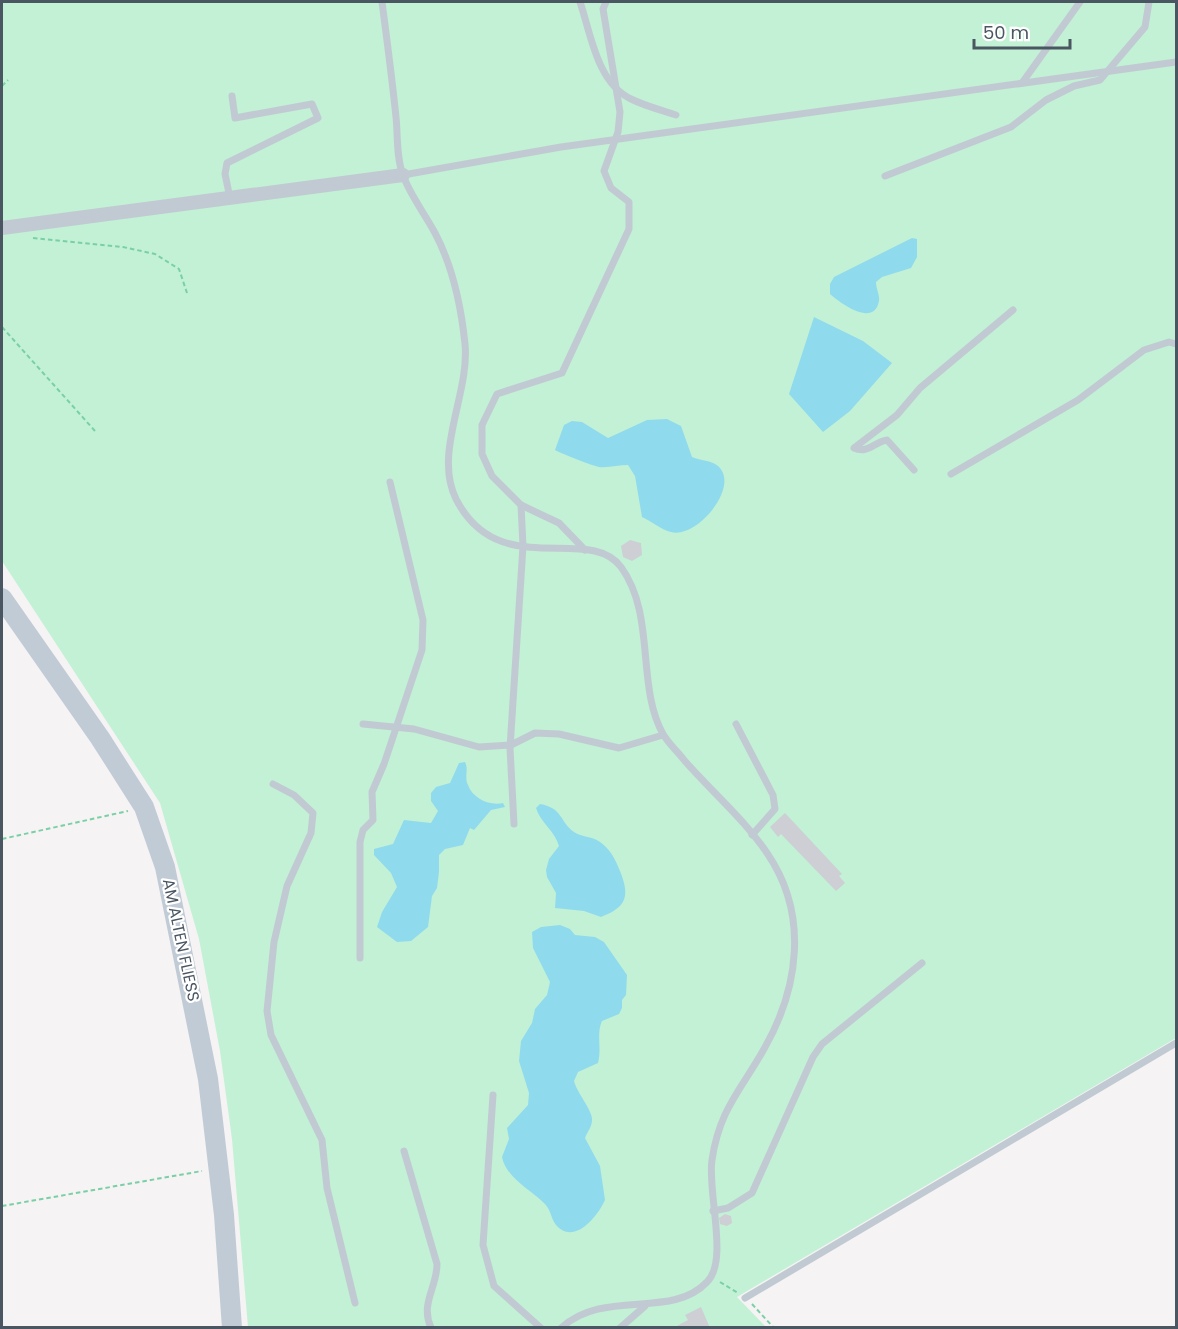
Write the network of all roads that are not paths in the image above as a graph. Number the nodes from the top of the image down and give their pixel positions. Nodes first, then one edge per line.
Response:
1 (382, 2) edge
2 (580, 2) edge
3 (606, 2) edge
4 (1080, 2) edge
5 (1149, 2) edge
6 (1176, 62) edge
7 (1110, 71) junction
8 (1022, 83) junction
9 (617, 90) junction
10 (232, 96) dead end
11 (676, 115) dead end
12 (614, 140) junction
13 (403, 175) junction
14 (885, 176) dead end
15 (230, 198) junction
16 (2, 228) edge
17 (1013, 310) dead end
18 (1176, 344) edge
19 (914, 470) dead end
20 (951, 474) dead end
21 (390, 482) dead end
22 (521, 505) junction
23 (523, 546) junction
24 (585, 550) junction
25 (2, 598) edge
26 (363, 724) dead end
27 (736, 724) dead end
28 (397, 726) junction
29 (663, 735) junction
30 (511, 745) junction
31 (273, 784) dead end
32 (514, 824) dead end
33 (752, 835) junction
34 (360, 958) dead end
35 (922, 963) dead end
36 (1176, 1043) edge
37 (492, 1095) dead end
38 (404, 1151) dead end
39 (713, 1211) junction
40 (745, 1298) road end
41 (355, 1303) dead end
42 (645, 1305) junction
43 (232, 1328) edge
44 (431, 1328) edge
45 (541, 1328) edge
46 (561, 1328) edge
47 (620, 1328) edge

1 - 13 lane
2 - 9 lane
3 - 9 lane
4 - 8 lane
5 - 7 lane
6 - 7 lane
7 - 8 lane
7 - 14 lane
8 - 12 lane
9 - 11 lane
9 - 12 lane
10 - 15 lane
12 - 13 lane
12 - 22 lane
13 - 15 street
13 - 23 lane
15 - 16 street
17 - 19 lane
18 - 20 lane
21 - 28 lane
22 - 23 lane
22 - 24 lane
23 - 24 lane
23 - 30 lane
24 - 29 lane
25 - 43 main road, AM ALTEN FLIESS
26 - 28 lane
27 - 33 lane
28 - 30 lane
28 - 34 lane
29 - 30 lane
29 - 33 lane
30 - 32 lane
31 - 41 lane
33 - 39 lane
35 - 39 lane
36 - 40 lane
37 - 45 lane
38 - 44 lane
39 - 42 lane
42 - 46 lane
42 - 47 lane

